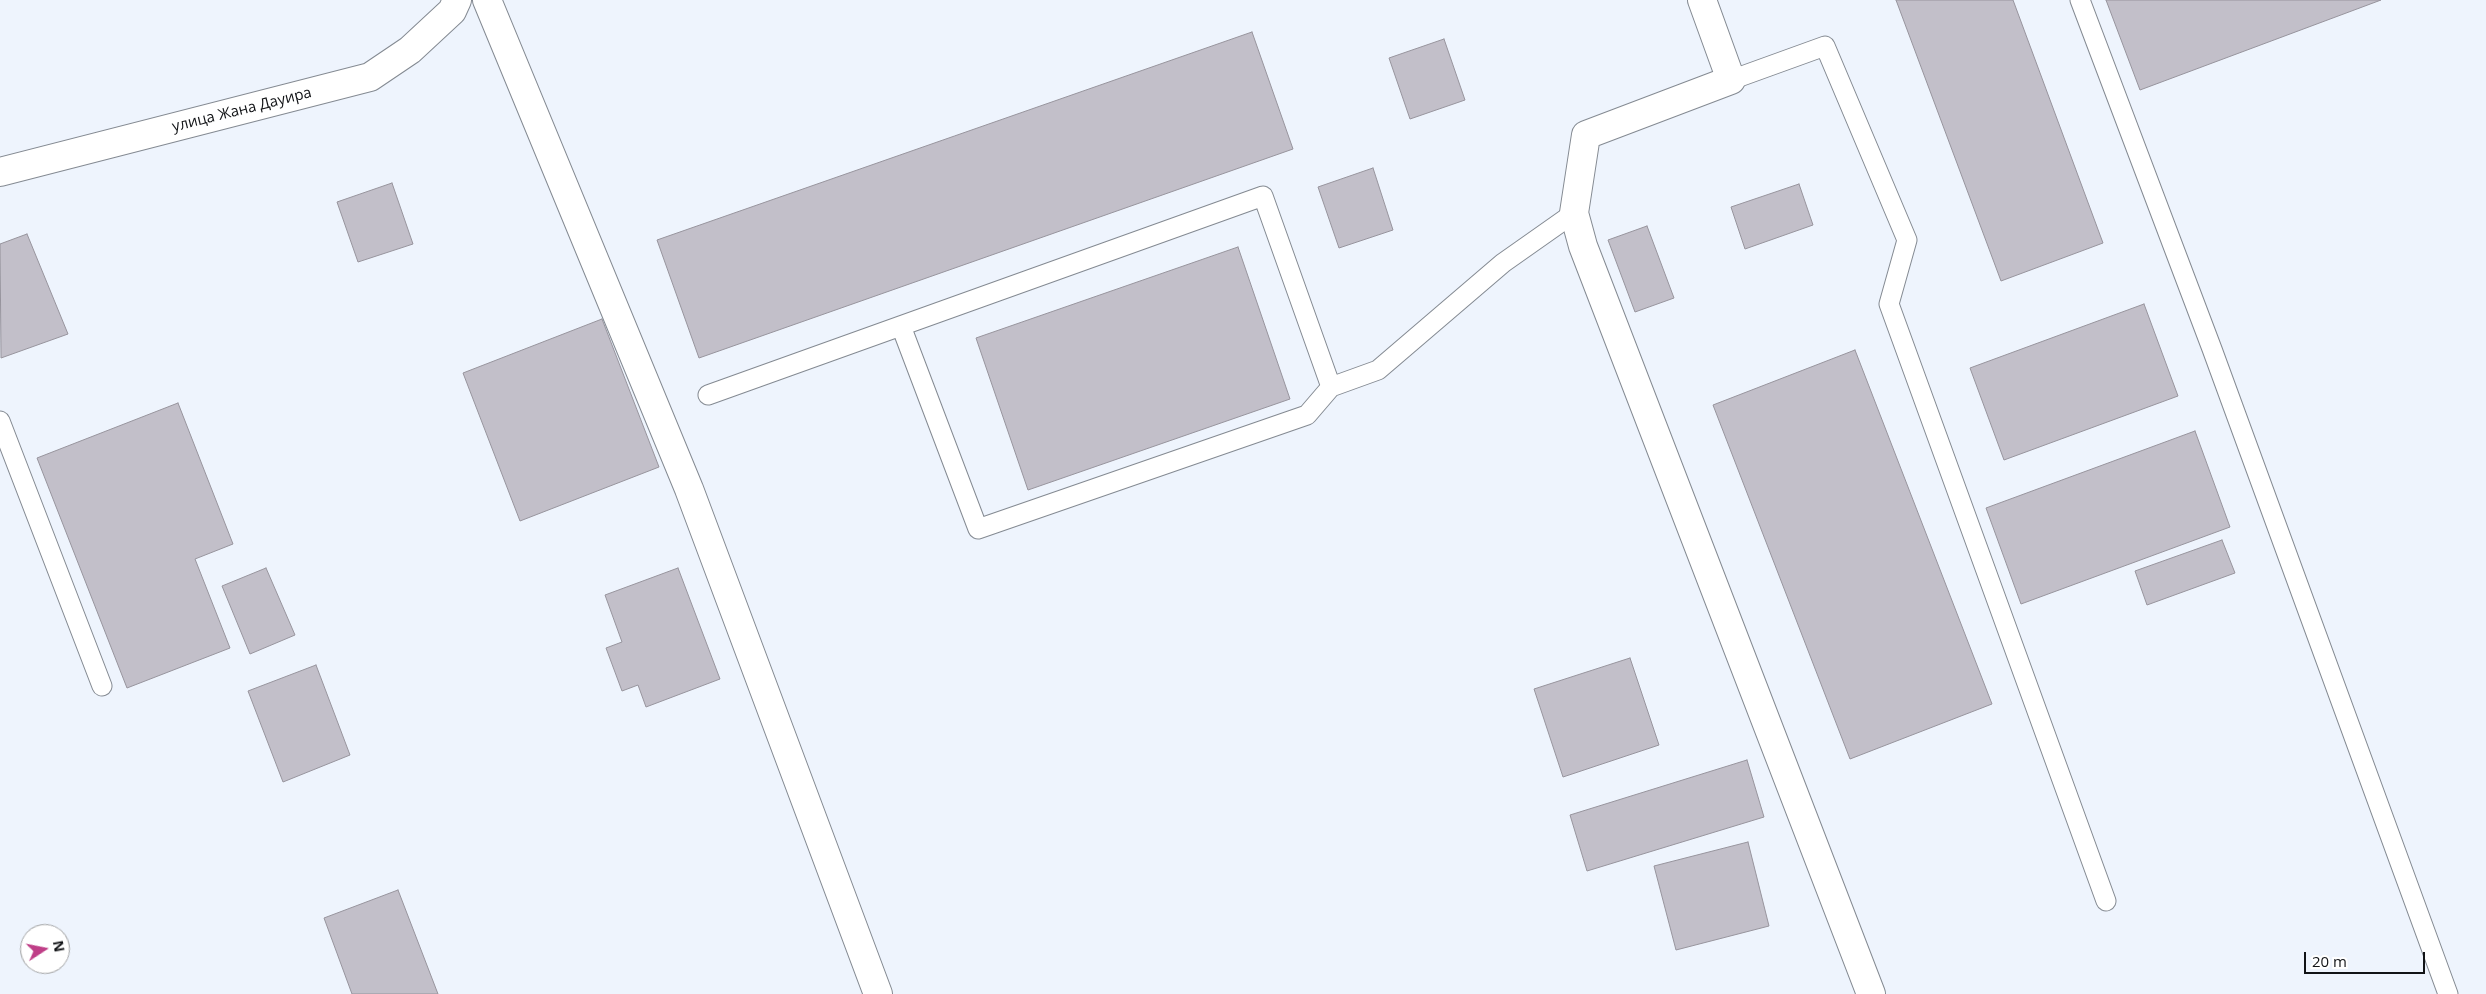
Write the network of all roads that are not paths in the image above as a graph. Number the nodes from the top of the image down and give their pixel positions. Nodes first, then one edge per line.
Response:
1 (457, 0) edge
2 (487, 0) edge
3 (1702, 0) edge
4 (2080, 0) edge
5 (1731, 80) junction
6 (0, 172) edge
7 (1574, 213) junction
8 (901, 326) junction
9 (1331, 387) junction
10 (708, 395) dead end
11 (0, 420) edge
12 (102, 686) dead end
13 (2106, 901) dead end
14 (878, 994) edge
15 (1871, 994) edge
16 (2448, 994) edge

1 - 6 street, улица Жана Дауира
2 - 14 street
3 - 5 street
4 - 16 lane
5 - 7 street
5 - 13 lane
7 - 9 lane
7 - 15 street
8 - 9 lane
8 - 9 lane
8 - 10 lane
11 - 12 lane

